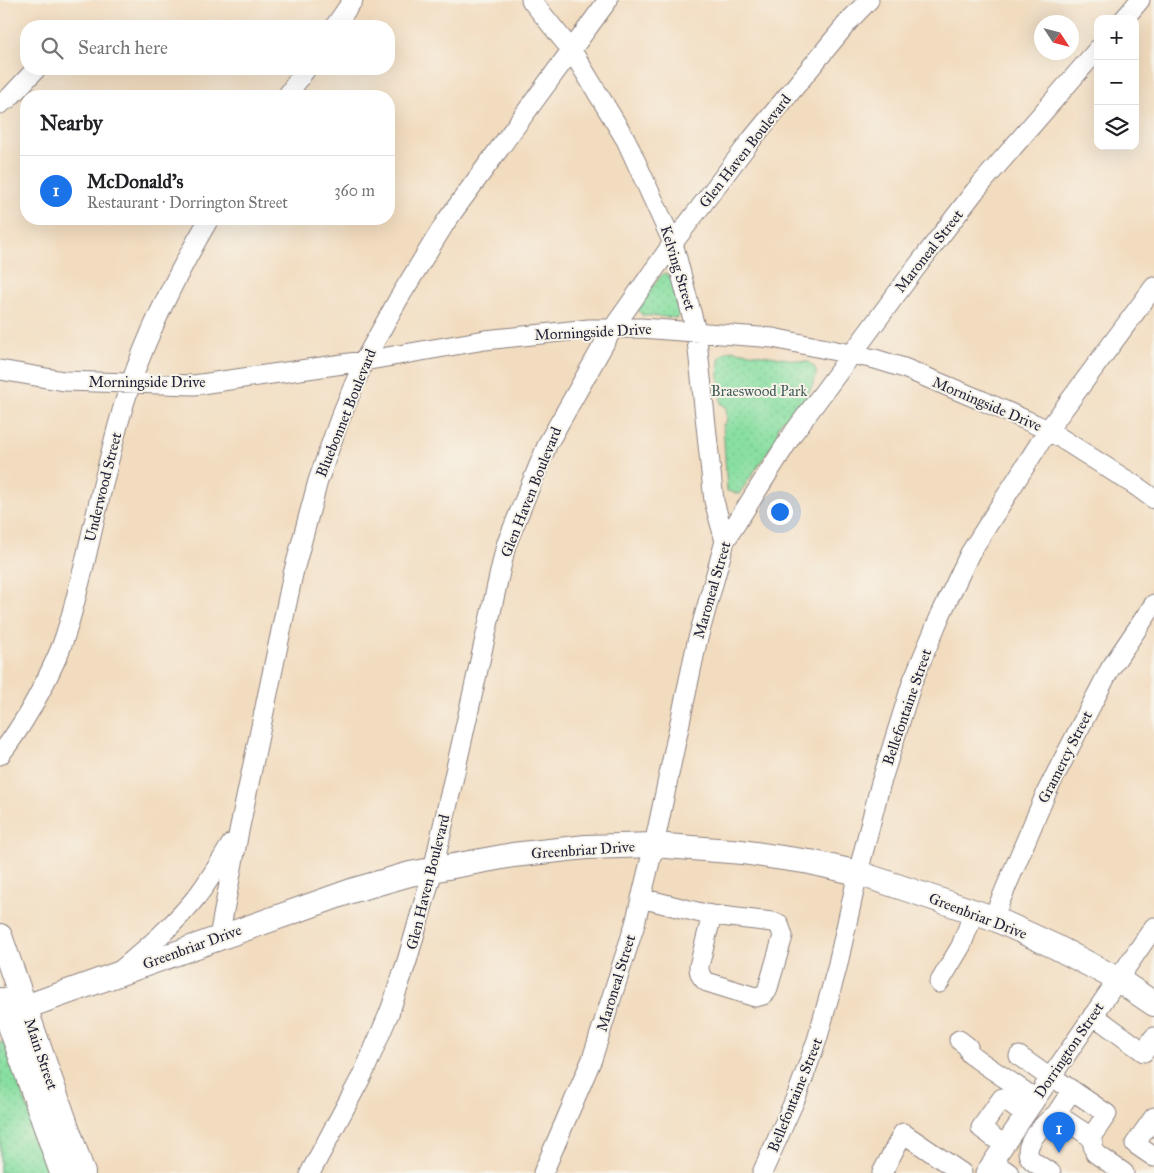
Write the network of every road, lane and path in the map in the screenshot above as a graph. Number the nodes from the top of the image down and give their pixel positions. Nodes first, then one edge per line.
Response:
1 (354, 0) edge
2 (531, 0) edge
3 (608, 0) edge
4 (869, 0) edge
5 (1140, 0) edge
6 (1127, 15) edge
7 (339, 20) edge
8 (572, 50) junction
9 (1094, 54) edge
10 (30, 75) edge
11 (302, 75) edge
12 (291, 90) edge
13 (0, 104) edge
14 (206, 225) edge
15 (673, 243) junction
16 (1154, 288) edge
17 (613, 328) junction
18 (696, 331) junction
19 (852, 354) junction
20 (364, 361) junction
21 (0, 370) edge
22 (131, 384) junction
23 (1048, 430) junction
24 (1154, 499) edge
25 (725, 541) junction
26 (1154, 604) edge
27 (0, 755) edge
28 (239, 831) junction
29 (654, 845) junction
30 (433, 870) junction
31 (858, 873) junction
32 (641, 898) junction
33 (712, 915) junction
34 (984, 915) junction
35 (0, 936) edge
36 (219, 937) junction
37 (1150, 939) edge
38 (117, 974) junction
39 (1117, 979) junction
40 (939, 984) dead end
41 (1154, 1004) edge
42 (6, 1009) edge
43 (1093, 1015) junction
44 (1154, 1037) edge
45 (959, 1040) dead end
46 (1019, 1056) dead end
47 (1050, 1077) junction
48 (1072, 1090) junction
49 (1035, 1099) junction
50 (1056, 1114) junction
51 (1025, 1115) junction
52 (1154, 1116) edge
53 (1090, 1137) junction
54 (1004, 1145) junction
55 (1154, 1157) edge
56 (989, 1167) edge
57 (62, 1173) edge
58 (83, 1173) edge
59 (310, 1173) edge
60 (543, 1173) edge
61 (762, 1173) edge
62 (882, 1173) edge
63 (962, 1173) edge
64 (1009, 1173) edge
65 (1051, 1173) edge
66 (1124, 1173) edge

1 - 7 street
2 - 8 street, Kelving Street
3 - 8 street, Bluebonnet Boulevard
4 - 15 street, Glen Haven Boulevard
5 - 6 street
8 - 15 street, Kelving Street
8 - 20 street, Bluebonnet Boulevard
9 - 19 street, Maroneal Street
10 - 13 street
11 - 12 street
14 - 22 street, Underwood Street
15 - 17 street, Glen Haven Boulevard
15 - 18 street, Kelving Street
16 - 23 street, Bellefontaine Street
17 - 18 street, Morningside Drive
17 - 20 street, Morningside Drive
17 - 30 street, Glen Haven Boulevard
18 - 19 street, Morningside Drive
18 - 25 street, Kelving Street
19 - 23 street, Morningside Drive
19 - 25 street, Maroneal Street
20 - 22 street, Morningside Drive
20 - 28 street, Bluebonnet Boulevard
21 - 22 street, Morningside Drive
22 - 27 street, Underwood Street
23 - 24 street, Morningside Drive
23 - 31 street, Bellefontaine Street
25 - 29 street, Maroneal Street
26 - 34 street, Gramercy Street
28 - 36 street, Bluebonnet Boulevard
28 - 38 street, Bluebonnet Boulevard
29 - 30 main road, Greenbriar Drive
29 - 31 main road, Greenbriar Drive
29 - 32 street, Maroneal Street
30 - 36 main road, Greenbriar Drive
30 - 59 street, Glen Haven Boulevard
31 - 34 main road, Greenbriar Drive
31 - 61 street, Bellefontaine Street
32 - 33 street
32 - 60 street, Maroneal Street
33 - 33 street
34 - 39 main road, Greenbriar Drive
34 - 40 street, Gramercy Street
35 - 42 main road, Main Street
36 - 38 main road, Greenbriar Drive
37 - 39 street, Dorrington Street
38 - 42 main road, Greenbriar Drive
39 - 41 main road, Greenbriar Drive
39 - 43 street, Dorrington Street
42 - 57 main road, Main Street
42 - 58 main road, Main Street
43 - 44 street
43 - 47 street, Dorrington Street
45 - 49 street
46 - 47 street
47 - 48 street
47 - 49 street, Dorrington Street
48 - 50 street
48 - 53 street
49 - 51 street, Dorrington Street
50 - 53 street
50 - 65 street
51 - 54 street, Dorrington Street
51 - 54 street
52 - 55 street
53 - 66 street
54 - 56 street, Dorrington Street
56 - 64 street
62 - 63 street

